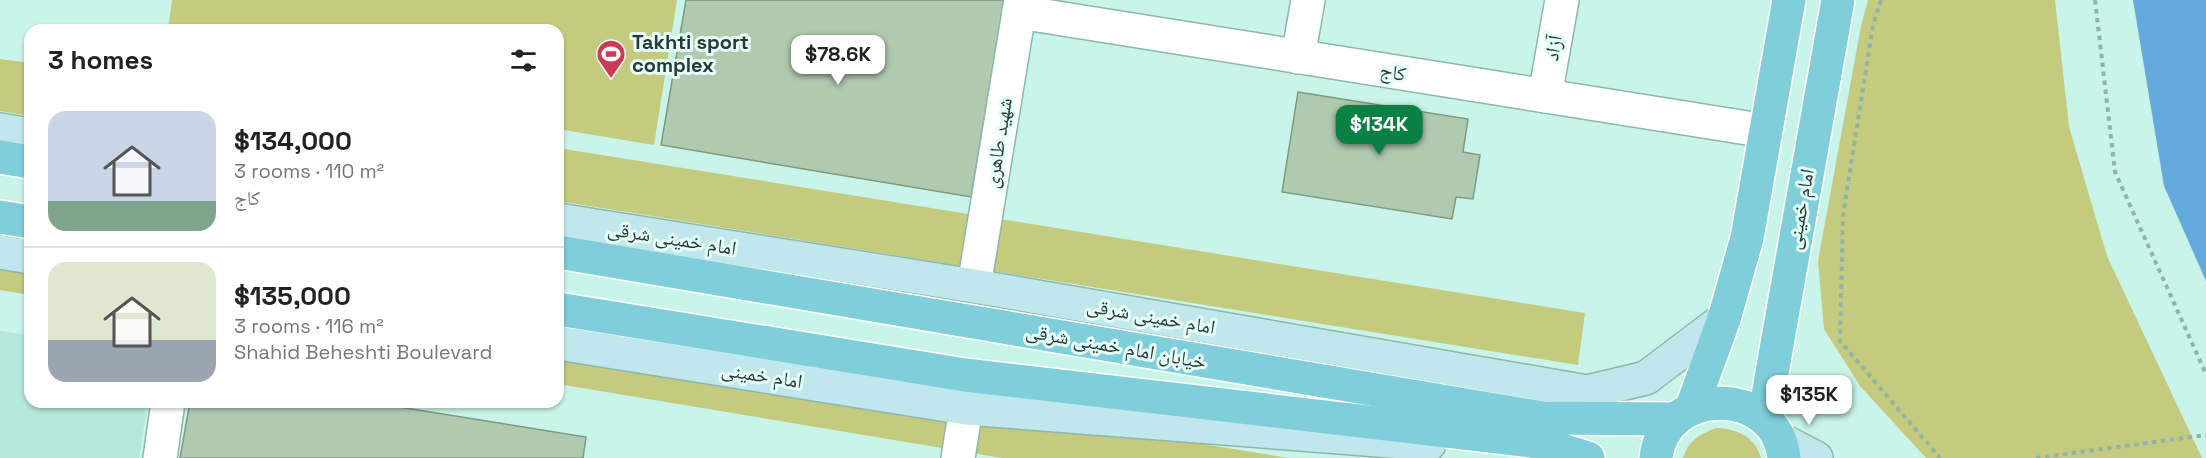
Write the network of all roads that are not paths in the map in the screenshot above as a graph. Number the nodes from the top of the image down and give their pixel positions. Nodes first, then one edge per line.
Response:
1 (1308, 0) edge
2 (1562, 0) edge
3 (1788, 0) edge
4 (1838, 0) edge
5 (1021, 6) edge
6 (1298, 57) junction
7 (1545, 96) junction
8 (0, 130) edge
9 (1766, 131) junction
10 (24, 134) edge
11 (0, 157) edge
12 (24, 161) edge
13 (0, 217) edge
14 (24, 221) edge
15 (564, 221) edge
16 (0, 252) edge
17 (564, 253) edge
18 (24, 256) edge
19 (974, 286) junction
20 (564, 310) edge
21 (1724, 319) junction
22 (564, 344) edge
23 (167, 408) edge
24 (966, 408) junction
25 (1684, 413) junction
26 (1776, 439) edge
27 (160, 458) edge
28 (958, 458) edge
29 (1568, 458) edge
30 (1588, 458) edge
31 (1656, 458) edge
32 (1816, 458) edge

1 - 6 street
2 - 7 street, آزاد
3 - 9 main road
4 - 26 main road, امام خمینی
5 - 6 street, کاج
5 - 19 street, شهید طاهری
6 - 7 street, کاج
7 - 9 street, کاج
8 - 10 main road
9 - 21 main road
11 - 12 main road
13 - 14 main road
15 - 19 main road, امام خمینی شرقی
16 - 18 main road
17 - 25 main road, خیابان امام خمینی شرقی
19 - 21 main road, امام خمینی شرقی
20 - 30 main road, خیابان امام خمینی شرقی
21 - 25 main road
22 - 24 main road, امام خمینی
23 - 27 street
24 - 28 street
24 - 29 main road
25 - 26 main road, خیابان امام خمینی شرقی
25 - 31 main road
26 - 32 main road

